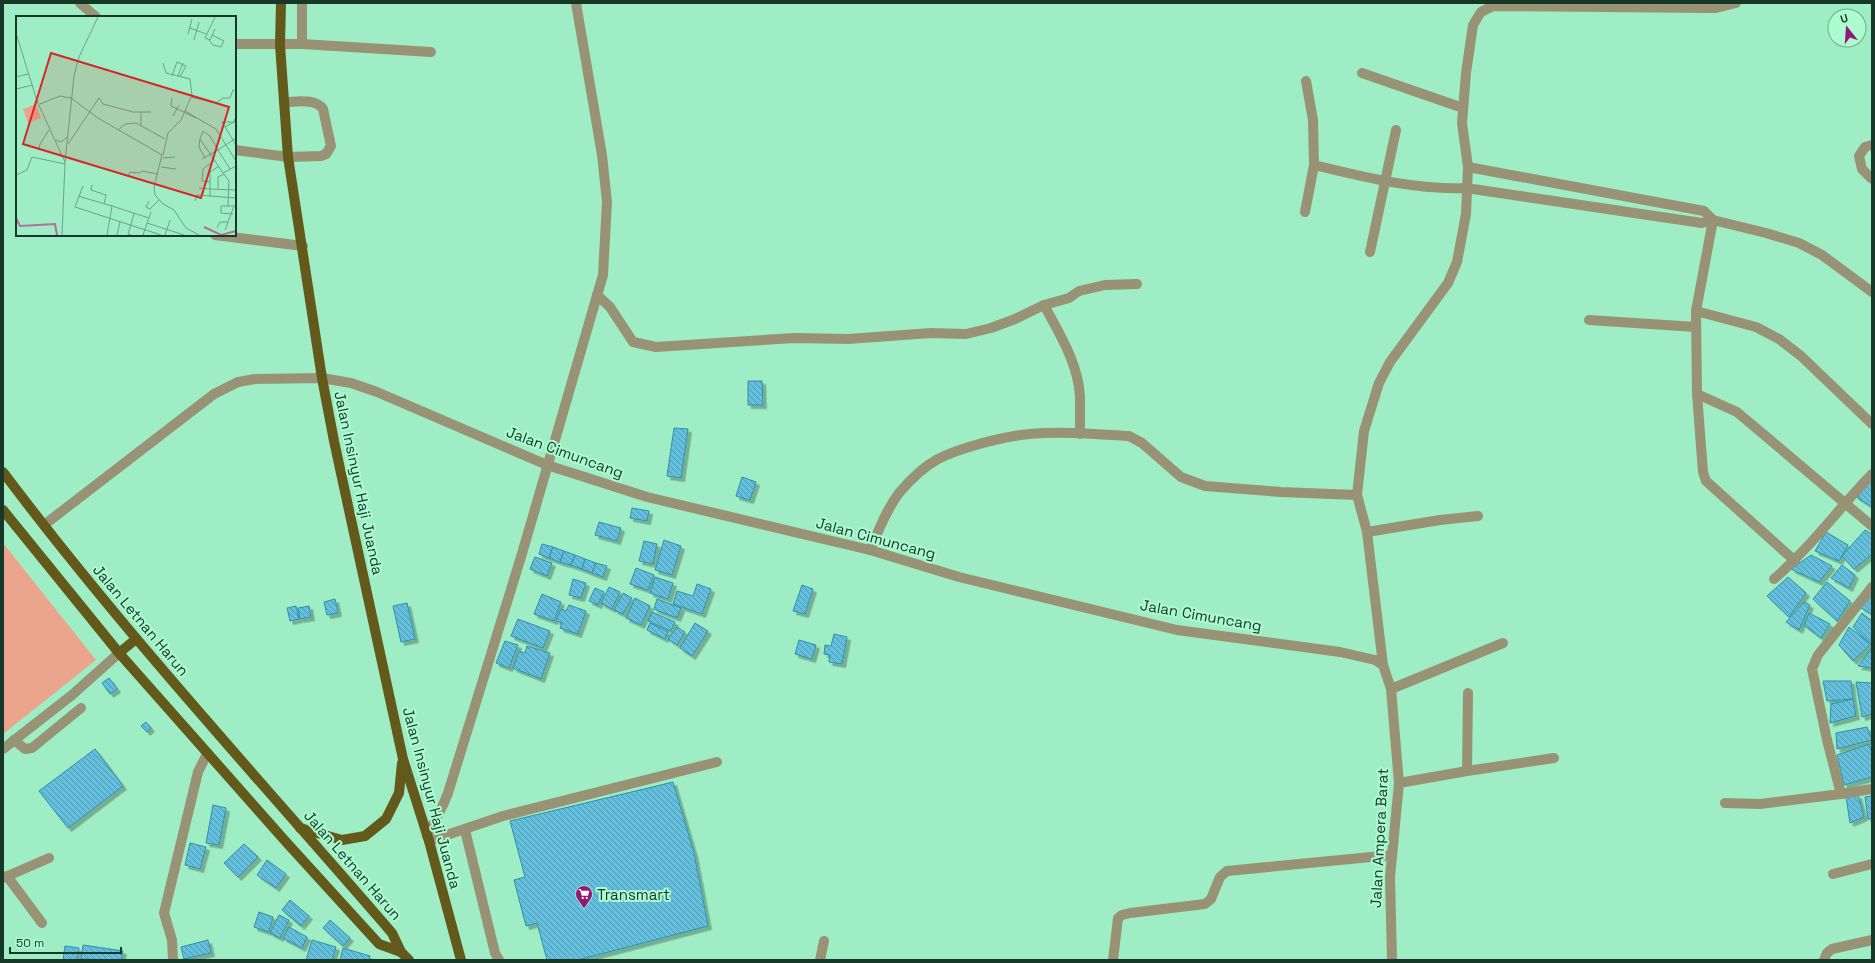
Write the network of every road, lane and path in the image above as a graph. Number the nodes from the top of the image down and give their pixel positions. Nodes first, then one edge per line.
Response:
1 (80, 3) edge
2 (281, 3) edge
3 (302, 3) edge
4 (576, 3) edge
5 (1736, 3) edge
6 (1506, 4) edge
7 (1485, 6) edge
8 (95, 16) edge
9 (236, 44) edge
10 (302, 44) junction
11 (280, 45) junction
12 (431, 52) dead end
13 (1362, 73) dead end
14 (1306, 81) dead end
15 (284, 102) junction
16 (1463, 108) junction
17 (1396, 130) dead end
18 (1872, 145) edge
19 (236, 150) edge
20 (288, 157) junction
21 (1314, 165) junction
22 (1468, 166) junction
23 (1872, 178) edge
24 (1385, 181) junction
25 (1564, 184) junction
26 (1466, 188) junction
27 (1629, 197) junction
28 (1561, 202) junction
29 (1305, 212) dead end
30 (1626, 212) junction
31 (1713, 220) junction
32 (223, 236) edge
33 (303, 246) junction
34 (1370, 252) dead end
35 (1138, 284) dead end
36 (1872, 292) edge
37 (597, 295) junction
38 (1044, 305) junction
39 (1696, 311) junction
40 (1589, 320) dead end
41 (1696, 327) junction
42 (322, 378) junction
43 (1697, 394) junction
44 (1872, 424) edge
45 (1080, 434) junction
46 (547, 465) junction
47 (3, 472) edge
48 (1872, 474) edge
49 (1357, 495) junction
50 (1845, 502) junction
51 (3, 510) edge
52 (1478, 516) dead end
53 (44, 525) junction
54 (1872, 526) edge
55 (1367, 532) junction
56 (870, 550) junction
57 (1795, 560) junction
58 (1774, 579) dead end
59 (1872, 587) edge
60 (136, 639) junction
61 (1503, 643) dead end
62 (120, 653) junction
63 (1383, 665) junction
64 (1391, 689) junction
65 (1468, 693) dead end
66 (81, 708) dead end
67 (14, 740) junction
68 (3, 749) edge
69 (207, 754) junction
70 (1554, 758) dead end
71 (403, 759) junction
72 (717, 762) dead end
73 (1467, 771) junction
74 (1399, 783) junction
75 (1872, 789) edge
76 (1841, 794) junction
77 (1724, 803) dead end
78 (300, 828) junction
79 (465, 830) junction
80 (428, 838) junction
81 (1392, 855) junction
82 (49, 858) dead end
83 (1872, 864) edge
84 (1833, 874) dead end
85 (5, 877) edge
86 (42, 923) dead end
87 (1872, 940) edge
88 (824, 941) dead end
89 (401, 952) junction
90 (174, 960) edge
91 (409, 960) edge
92 (461, 960) edge
93 (499, 960) edge
94 (820, 960) edge
95 (1112, 960) edge
96 (1392, 960) edge
97 (1824, 960) edge

1 - 8 street
2 - 11 main road, Jalan Insinyur Haji Juanda
3 - 10 street
4 - 37 street
5 - 6 street
6 - 7 street
7 - 16 street
9 - 11 street
10 - 11 street
10 - 12 street
11 - 15 main road, Jalan Insinyur Haji Juanda
13 - 16 street
14 - 21 street
15 - 20 main road, Jalan Insinyur Haji Juanda
15 - 20 street
16 - 22 street
17 - 24 street
18 - 23 street
19 - 20 street
20 - 33 main road, Jalan Insinyur Haji Juanda
21 - 24 street
21 - 29 street
22 - 25 street
22 - 26 street
24 - 26 street
24 - 34 street
25 - 27 street
25 - 28 street
26 - 28 street
26 - 49 street
27 - 30 street
27 - 31 street
28 - 30 street
30 - 31 street
31 - 36 street
31 - 39 street
32 - 33 street
33 - 42 main road, Jalan Insinyur Haji Juanda
35 - 38 street
37 - 38 street
37 - 46 street
38 - 45 street
39 - 41 street
39 - 44 street
40 - 41 street
41 - 43 street
42 - 46 street, Jalan Cimuncang
42 - 53 street, Jalan Cimuncang
42 - 71 main road, Jalan Insinyur Haji Juanda
43 - 50 street
43 - 57 street
45 - 49 street
45 - 56 street
46 - 56 street, Jalan Cimuncang
46 - 80 street
47 - 53 main road, Jalan Letnan Harun
48 - 50 street
49 - 55 street
50 - 54 street
50 - 57 street
51 - 62 main road
52 - 55 street
53 - 60 main road, Jalan Letnan Harun
55 - 63 street
56 - 63 street, Jalan Cimuncang
57 - 58 street
59 - 76 street
60 - 62 main road
60 - 78 main road, Jalan Letnan Harun
61 - 64 street
62 - 67 street
62 - 69 main road
63 - 64 street
64 - 74 street, Jalan Ampera Barat
65 - 73 street
66 - 67 street
67 - 68 street
69 - 89 main road
69 - 90 street
70 - 73 street
71 - 78 main road
71 - 80 main road, Jalan Insinyur Haji Juanda
72 - 79 street
73 - 74 street
74 - 81 street, Jalan Ampera Barat
75 - 76 street
76 - 77 street
78 - 89 main road, Jalan Letnan Harun
79 - 80 street
79 - 93 street
80 - 92 main road, Jalan Insinyur Haji Juanda
81 - 95 street
81 - 96 street, Jalan Ampera Barat
82 - 85 street
83 - 84 street
85 - 86 street
87 - 97 street
88 - 94 street
89 - 91 main road

